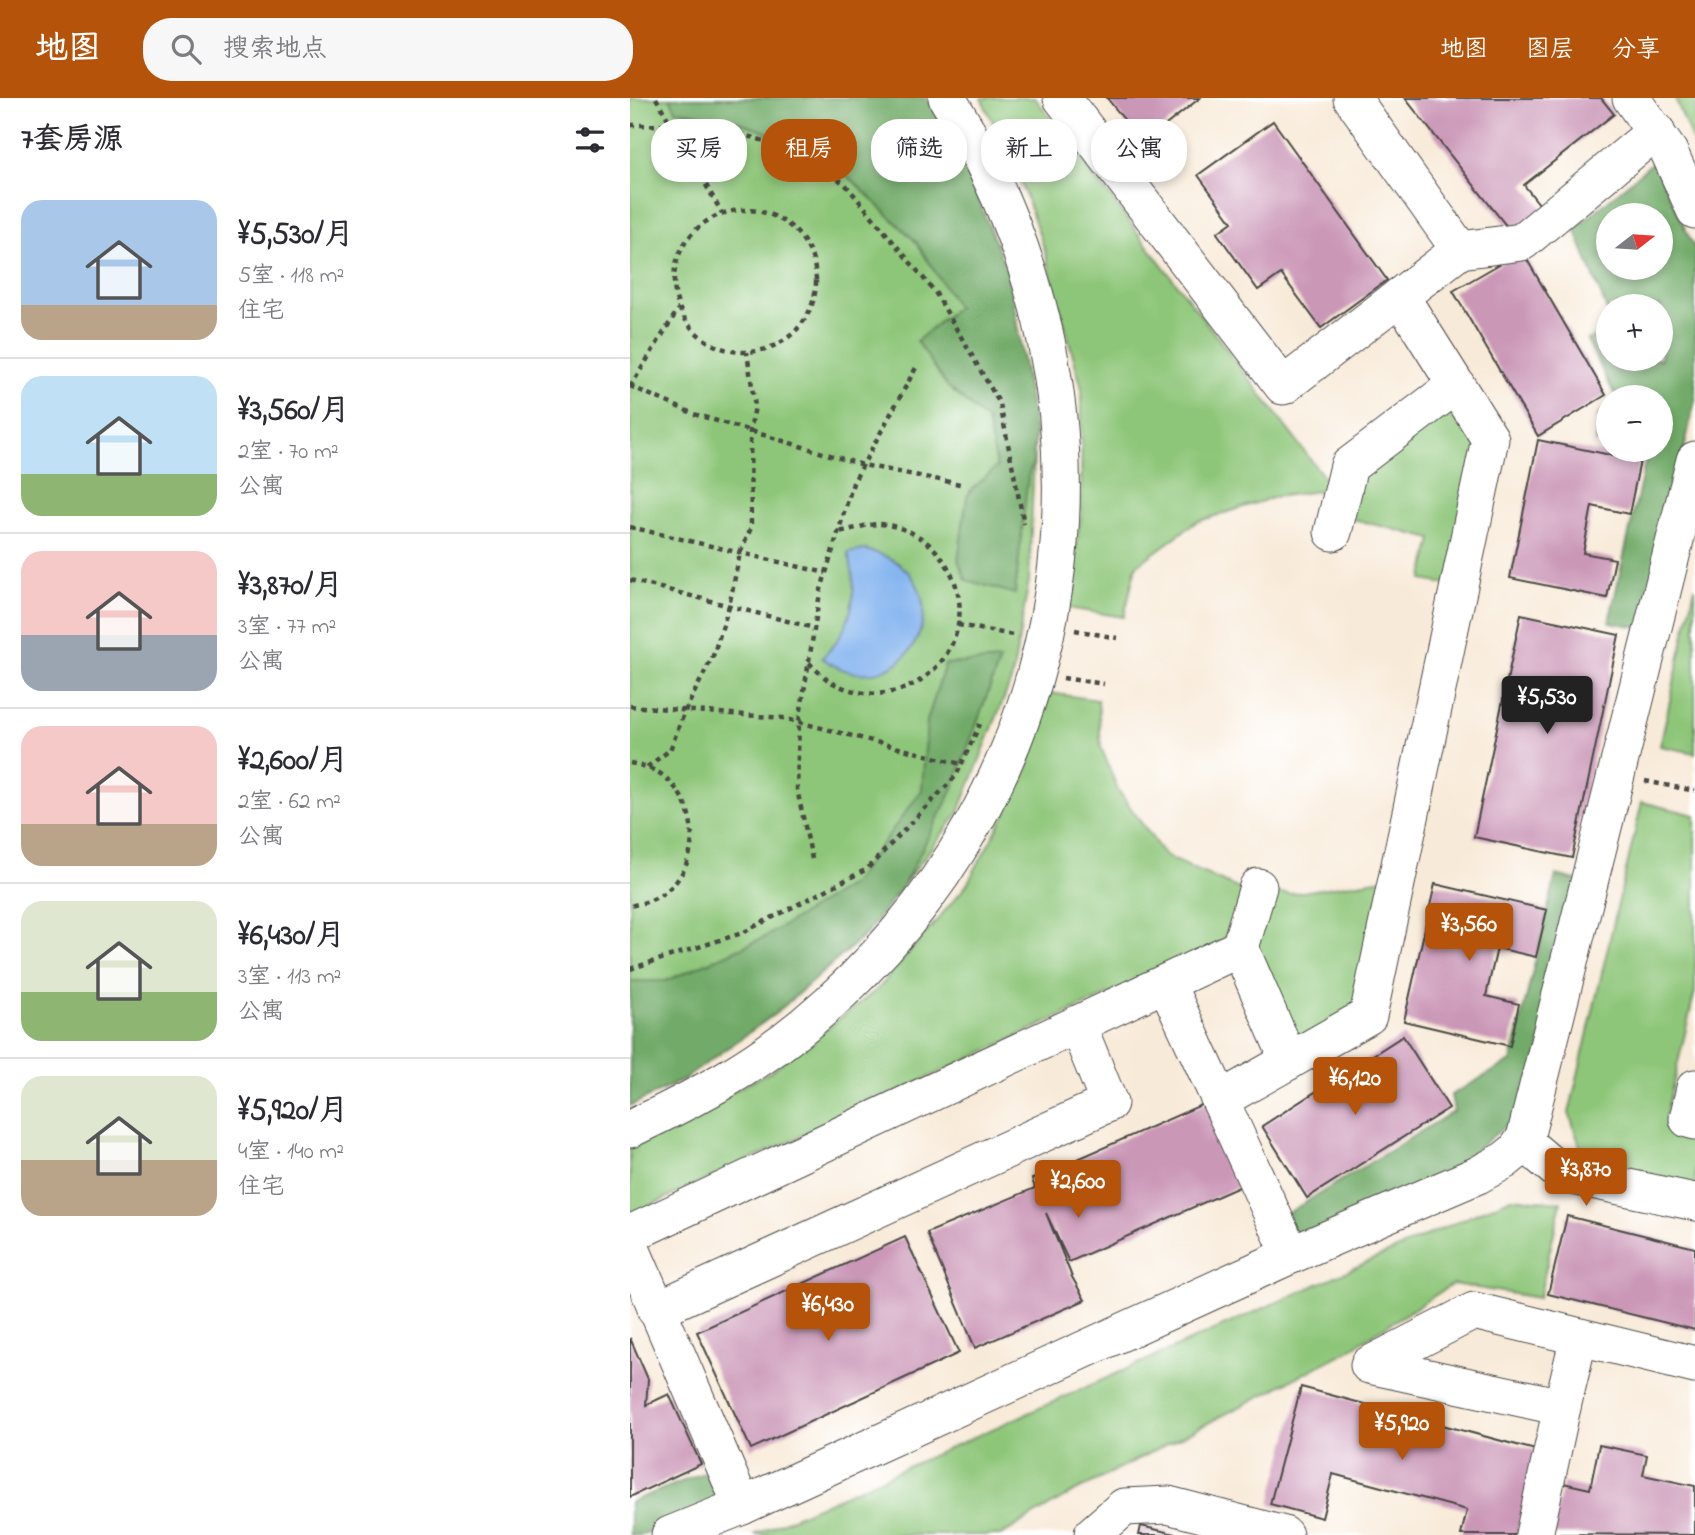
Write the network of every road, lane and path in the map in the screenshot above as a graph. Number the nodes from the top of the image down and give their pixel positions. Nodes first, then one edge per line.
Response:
1 (656, 98) edge
2 (947, 98) edge
3 (1062, 98) edge
4 (1352, 98) edge
5 (1631, 98) edge
6 (669, 119) edge
7 (630, 125) edge
8 (651, 125) edge
9 (1656, 131) junction
10 (747, 136) edge
11 (705, 182) edge
12 (1695, 210) edge
13 (722, 213) junction
14 (1460, 250) junction
15 (1400, 296) junction
16 (680, 307) junction
17 (747, 352) junction
18 (918, 365) dead end
19 (1456, 385) junction
20 (630, 387) edge
21 (750, 431) junction
22 (1695, 460) edge
23 (863, 465) junction
24 (960, 484) dead end
25 (630, 527) edge
26 (1026, 530) dead end
27 (838, 532) junction
28 (1333, 532) dead end
29 (740, 553) junction
30 (826, 573) junction
31 (630, 580) edge
32 (729, 606) junction
33 (958, 625) junction
34 (1025, 627) junction
35 (814, 628) junction
36 (1117, 638) dead end
37 (1023, 660) junction
38 (808, 662) junction
39 (1104, 684) dead end
40 (630, 706) edge
41 (685, 710) junction
42 (983, 717) dead end
43 (799, 722) junction
44 (630, 763) edge
45 (961, 764) junction
46 (647, 767) junction
47 (1656, 783) dead end
48 (1695, 792) edge
49 (811, 859) dead end
50 (1258, 887) dead end
51 (630, 906) edge
52 (1240, 948) junction
53 (630, 969) edge
54 (1166, 983) junction
55 (1077, 1024) junction
56 (1289, 1061) junction
57 (1695, 1088) edge
58 (1220, 1100) junction
59 (1695, 1121) edge
60 (630, 1129) edge
61 (1525, 1138) junction
62 (1695, 1202) edge
63 (630, 1234) edge
64 (630, 1246) edge
65 (1291, 1255) junction
66 (656, 1310) junction
67 (1579, 1337) junction
68 (1695, 1365) edge
69 (1562, 1408) junction
70 (743, 1506) junction
71 (1093, 1534) edge
72 (670, 1535) edge
73 (1284, 1535) edge
74 (1534, 1535) edge

1 - 6 path
2 - 34 street
3 - 15 street
4 - 14 street
5 - 9 street
7 - 8 path
9 - 12 street
9 - 14 street
10 - 26 path
11 - 13 path
13 - 16 path
13 - 17 path
14 - 15 street
15 - 19 street
16 - 17 path
16 - 20 path
17 - 21 path
18 - 23 path
19 - 28 street
19 - 56 street
20 - 21 path
21 - 23 path
21 - 29 path
22 - 61 street
23 - 24 path
23 - 27 path
25 - 29 path
27 - 30 path
27 - 33 path
29 - 30 path
29 - 32 path
30 - 35 path
31 - 32 path
32 - 35 path
32 - 41 path
33 - 34 path
33 - 38 path
34 - 36 path
34 - 37 street
34 - 37 path
35 - 38 path
37 - 39 path
37 - 60 street
38 - 43 path
40 - 41 path
41 - 43 path
41 - 46 path
42 - 45 path
43 - 45 path
43 - 49 path
44 - 46 path
45 - 53 path
46 - 51 path
47 - 48 path
50 - 52 street
52 - 54 street
52 - 56 street
54 - 55 street
54 - 58 street
55 - 63 street
55 - 66 street
56 - 58 street
57 - 59 street
58 - 65 street
61 - 62 street
61 - 65 street
64 - 66 street
65 - 70 street
66 - 70 street
67 - 68 street
67 - 69 street
67 - 69 street
69 - 74 street
70 - 72 street
71 - 73 street

